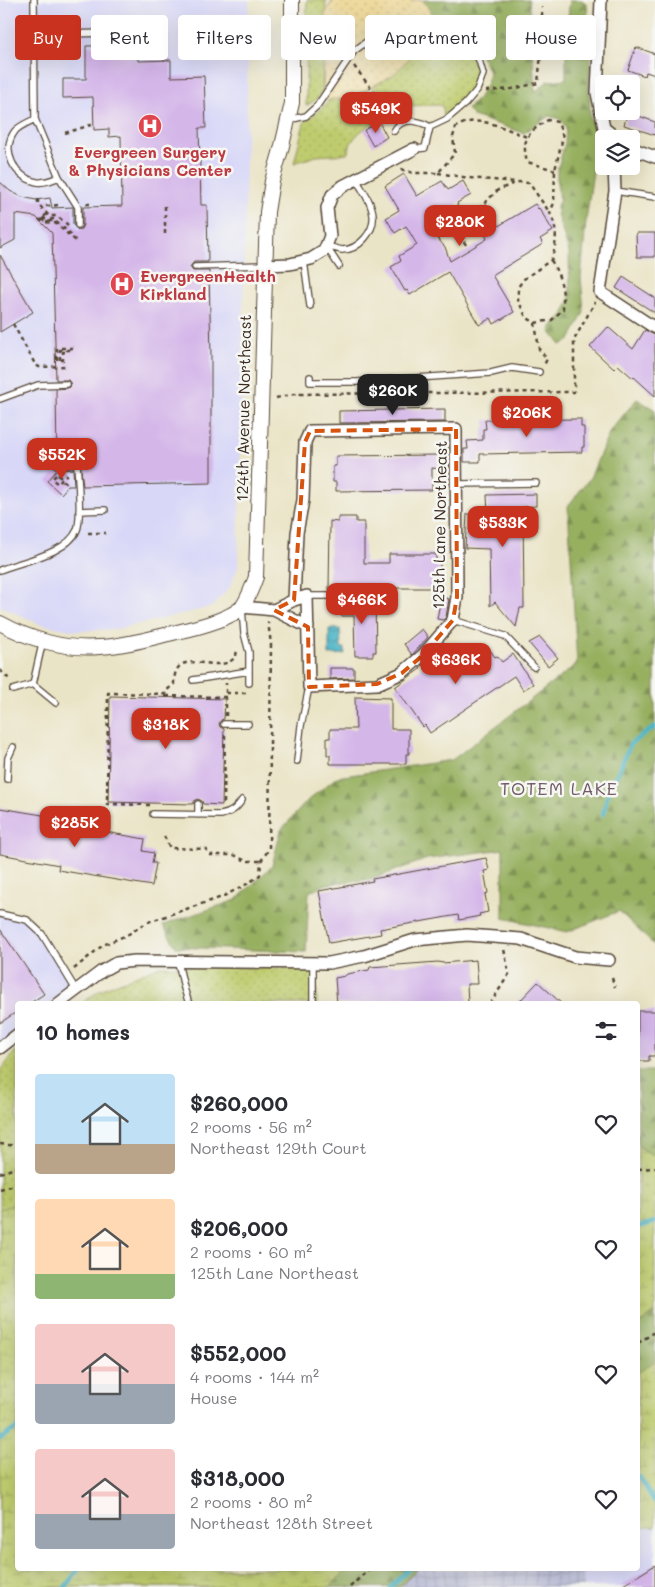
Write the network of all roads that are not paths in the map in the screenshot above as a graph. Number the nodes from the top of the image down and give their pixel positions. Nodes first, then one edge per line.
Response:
1 (34, 0) edge
2 (292, 0) edge
3 (601, 0) edge
4 (34, 15) edge
5 (34, 60) edge
6 (600, 75) edge
7 (35, 119) junction
8 (288, 120) junction
9 (430, 128) junction
10 (394, 131) road end
11 (414, 149) joint
12 (640, 151) edge
13 (655, 157) edge
14 (614, 175) edge
15 (59, 177) junction
16 (356, 179) junction
17 (615, 191) junction
18 (655, 197) edge
19 (78, 224) dead end
20 (326, 246) junction
21 (304, 261) junction
22 (264, 265) junction
23 (339, 266) dead end
24 (195, 267) dead end
25 (310, 306) dead end
26 (655, 328) edge
27 (539, 372) road end
28 (310, 377) dead end
29 (66, 384) dead end
30 (0, 399) edge
31 (76, 456) dead end
32 (77, 464) junction
33 (57, 465) dead end
34 (536, 483) dead end
35 (456, 484) junction
36 (105, 510) dead end
37 (79, 511) junction
38 (0, 570) edge
39 (307, 596) junction
40 (373, 596) dead end
41 (294, 600) junction
42 (242, 607) junction
43 (274, 610) junction
44 (453, 620) junction
45 (0, 623) edge
46 (308, 627) junction
47 (43, 640) junction
48 (534, 668) dead end
49 (249, 671) junction
50 (193, 680) dead end
51 (249, 683) dead end
52 (33, 684) junction
53 (309, 687) junction
54 (13, 690) dead end
55 (56, 703) dead end
56 (225, 724) road end
57 (248, 724) dead end
58 (13, 747) dead end
59 (297, 761) dead end
60 (7, 779) dead end
61 (242, 800) dead end
62 (198, 805) road end
63 (153, 814) dead end
64 (198, 815) junction
65 (0, 914) edge
66 (608, 960) dead end
67 (178, 962) junction
68 (312, 962) junction
69 (76, 990) junction
70 (62, 1001) edge
71 (188, 1001) edge
72 (313, 1001) edge
73 (15, 1036) edge
74 (0, 1048) edge

1 - 4 lane
2 - 8 street, 124th Avenue Northeast
3 - 6 street
5 - 7 lane
7 - 15 lane
7 - 15 lane
8 - 9 lane
8 - 22 street, 124th Avenue Northeast
9 - 10 lane
9 - 11 lane
11 - 16 street
12 - 13 street
14 - 17 street
15 - 19 lane
16 - 20 street
16 - 20 lane
17 - 18 lane
17 - 26 street
20 - 21 street
20 - 23 lane
21 - 22 street
21 - 25 lane
22 - 24 lane
22 - 42 street, 124th Avenue Northeast
27 - 28 lane
29 - 30 lane
31 - 32 lane
32 - 33 lane
32 - 37 lane
34 - 35 lane
35 - 41 street, 125th Lane Northeast
35 - 44 street, 125th Lane Northeast
36 - 37 lane
37 - 38 lane
39 - 40 lane
39 - 41 street
39 - 46 street
41 - 43 street
42 - 43 street
42 - 47 street
42 - 49 lane
43 - 46 street
44 - 48 lane
44 - 53 street
45 - 47 street
46 - 53 street
47 - 52 lane
49 - 50 lane
49 - 51 lane
52 - 54 lane
52 - 55 lane
53 - 59 lane
56 - 57 lane
58 - 60 lane
61 - 64 lane
62 - 64 lane
63 - 64 lane
65 - 69 lane
66 - 68 street
67 - 68 street
67 - 69 street
67 - 71 lane
68 - 72 lane
69 - 70 street
73 - 74 street

